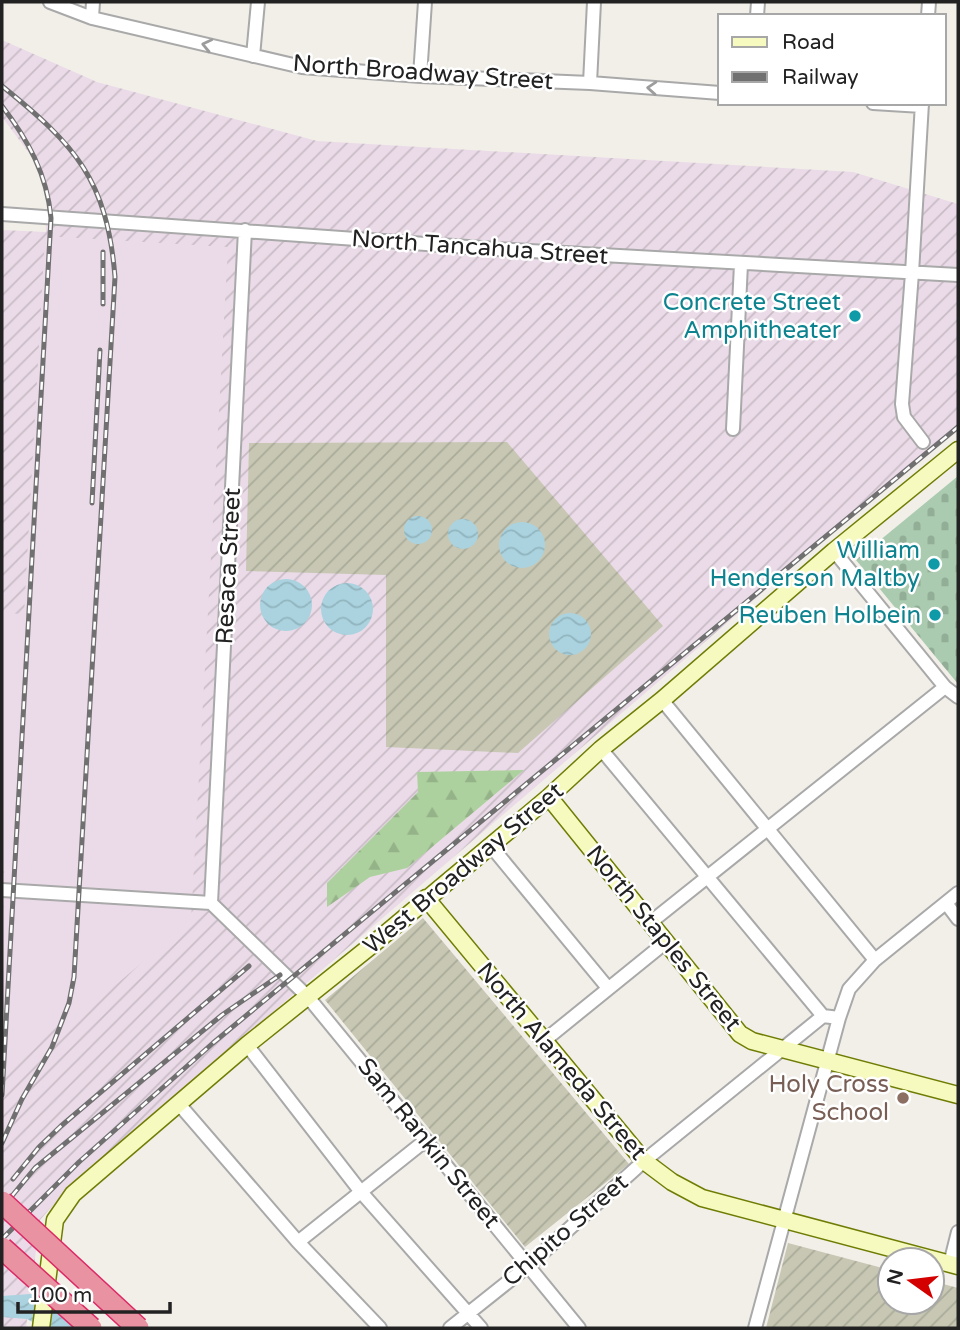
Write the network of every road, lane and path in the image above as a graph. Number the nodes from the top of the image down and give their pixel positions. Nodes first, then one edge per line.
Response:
1 (50, 2) edge
2 (93, 2) edge
3 (257, 2) edge
4 (425, 2) edge
5 (594, 2) edge
6 (92, 18) junction
7 (253, 56) junction
8 (420, 76) junction
9 (590, 83) junction
10 (718, 93) edge
11 (922, 105) edge
12 (2, 214) edge
13 (245, 230) junction
14 (741, 264) junction
15 (912, 273) junction
16 (958, 275) edge
17 (733, 429) dead end
18 (923, 442) dead end
19 (958, 450) edge
20 (834, 551) junction
21 (945, 687) junction
22 (958, 697) edge
23 (662, 700) junction
24 (601, 749) junction
25 (549, 797) junction
26 (769, 830) junction
27 (490, 845) junction
28 (708, 877) junction
29 (2, 890) edge
30 (958, 893) edge
31 (426, 898) junction
32 (211, 903) junction
33 (946, 903) junction
34 (958, 919) edge
35 (651, 922) junction
36 (666, 942) junction
37 (875, 960) junction
38 (608, 988) junction
39 (308, 997) junction
40 (823, 1016) junction
41 (839, 1018) junction
42 (545, 1040) junction
43 (247, 1045) junction
44 (781, 1048) junction
45 (827, 1060) junction
46 (958, 1095) edge
47 (178, 1102) junction
48 (426, 1140) junction
49 (644, 1161) junction
50 (361, 1192) junction
51 (2, 1202) edge
52 (784, 1220) junction
53 (958, 1232) edge
54 (298, 1242) junction
55 (2, 1248) edge
56 (529, 1265) junction
57 (954, 1265) edge
58 (467, 1312) junction
59 (41, 1327) edge
60 (91, 1328) edge
61 (138, 1328) edge
62 (380, 1328) edge
63 (450, 1328) edge
64 (481, 1328) edge
65 (579, 1328) edge
66 (755, 1328) edge

1 - 6 street, North Broadway Street
2 - 6 street
3 - 7 street
4 - 8 street
5 - 9 street
7 -> 6 street, North Broadway Street
7 - 8 street, North Broadway Street
8 - 9 street, North Broadway Street
10 -> 9 street, North Broadway Street
11 - 15 street
12 - 13 street, North Tancahua Street
13 - 14 street, North Tancahua Street
13 - 32 street, Resaca Street
14 - 15 street, North Tancahua Street
14 - 17 street
15 - 16 street, North Tancahua Street
15 - 18 street
19 - 20 street, West Broadway Street
20 - 21 street
20 - 23 street, West Broadway Street
21 - 22 street
21 - 26 street
23 - 24 street, West Broadway Street
23 - 26 street
24 - 25 street, West Broadway Street
24 - 28 street
25 - 27 street, West Broadway Street
25 - 35 street, North Staples Street
26 - 28 street
26 - 37 street
27 - 31 street, West Broadway Street
27 - 38 street
28 - 35 street
28 - 40 street
29 - 32 street
30 - 33 street
31 - 39 street, West Broadway Street
31 - 42 street, North Alameda Street
32 - 39 street, Sam Rankin Street
33 - 34 street
33 - 37 street
35 - 36 street, North Staples Street
36 - 38 street
36 - 44 street, North Staples Street
37 - 41 street
38 - 42 street
39 - 43 street, West Broadway Street
39 - 48 street, Sam Rankin Street
40 - 41 street
40 - 44 street, Chipito Street
41 - 45 street
42 - 49 street, North Alameda Street
43 - 47 street, West Broadway Street
43 - 50 street
44 - 45 street, North Staples Street
44 - 49 street, Chipito Street
45 - 46 street, North Staples Street
45 - 52 street
47 - 54 street
47 - 59 street, West Broadway Street
48 - 50 street
48 - 56 street, Sam Rankin Street
49 - 52 street, North Alameda Street
49 - 56 street, Chipito Street
50 - 54 street
50 - 58 street
51 - 61 highway, bridge
52 - 57 street, North Alameda Street
52 - 66 street
53 - 57 street
54 - 62 street
55 - 60 highway, bridge
56 - 58 street, Chipito Street
56 - 65 street, Sam Rankin Street
58 - 63 street, Chipito Street
58 - 64 street

